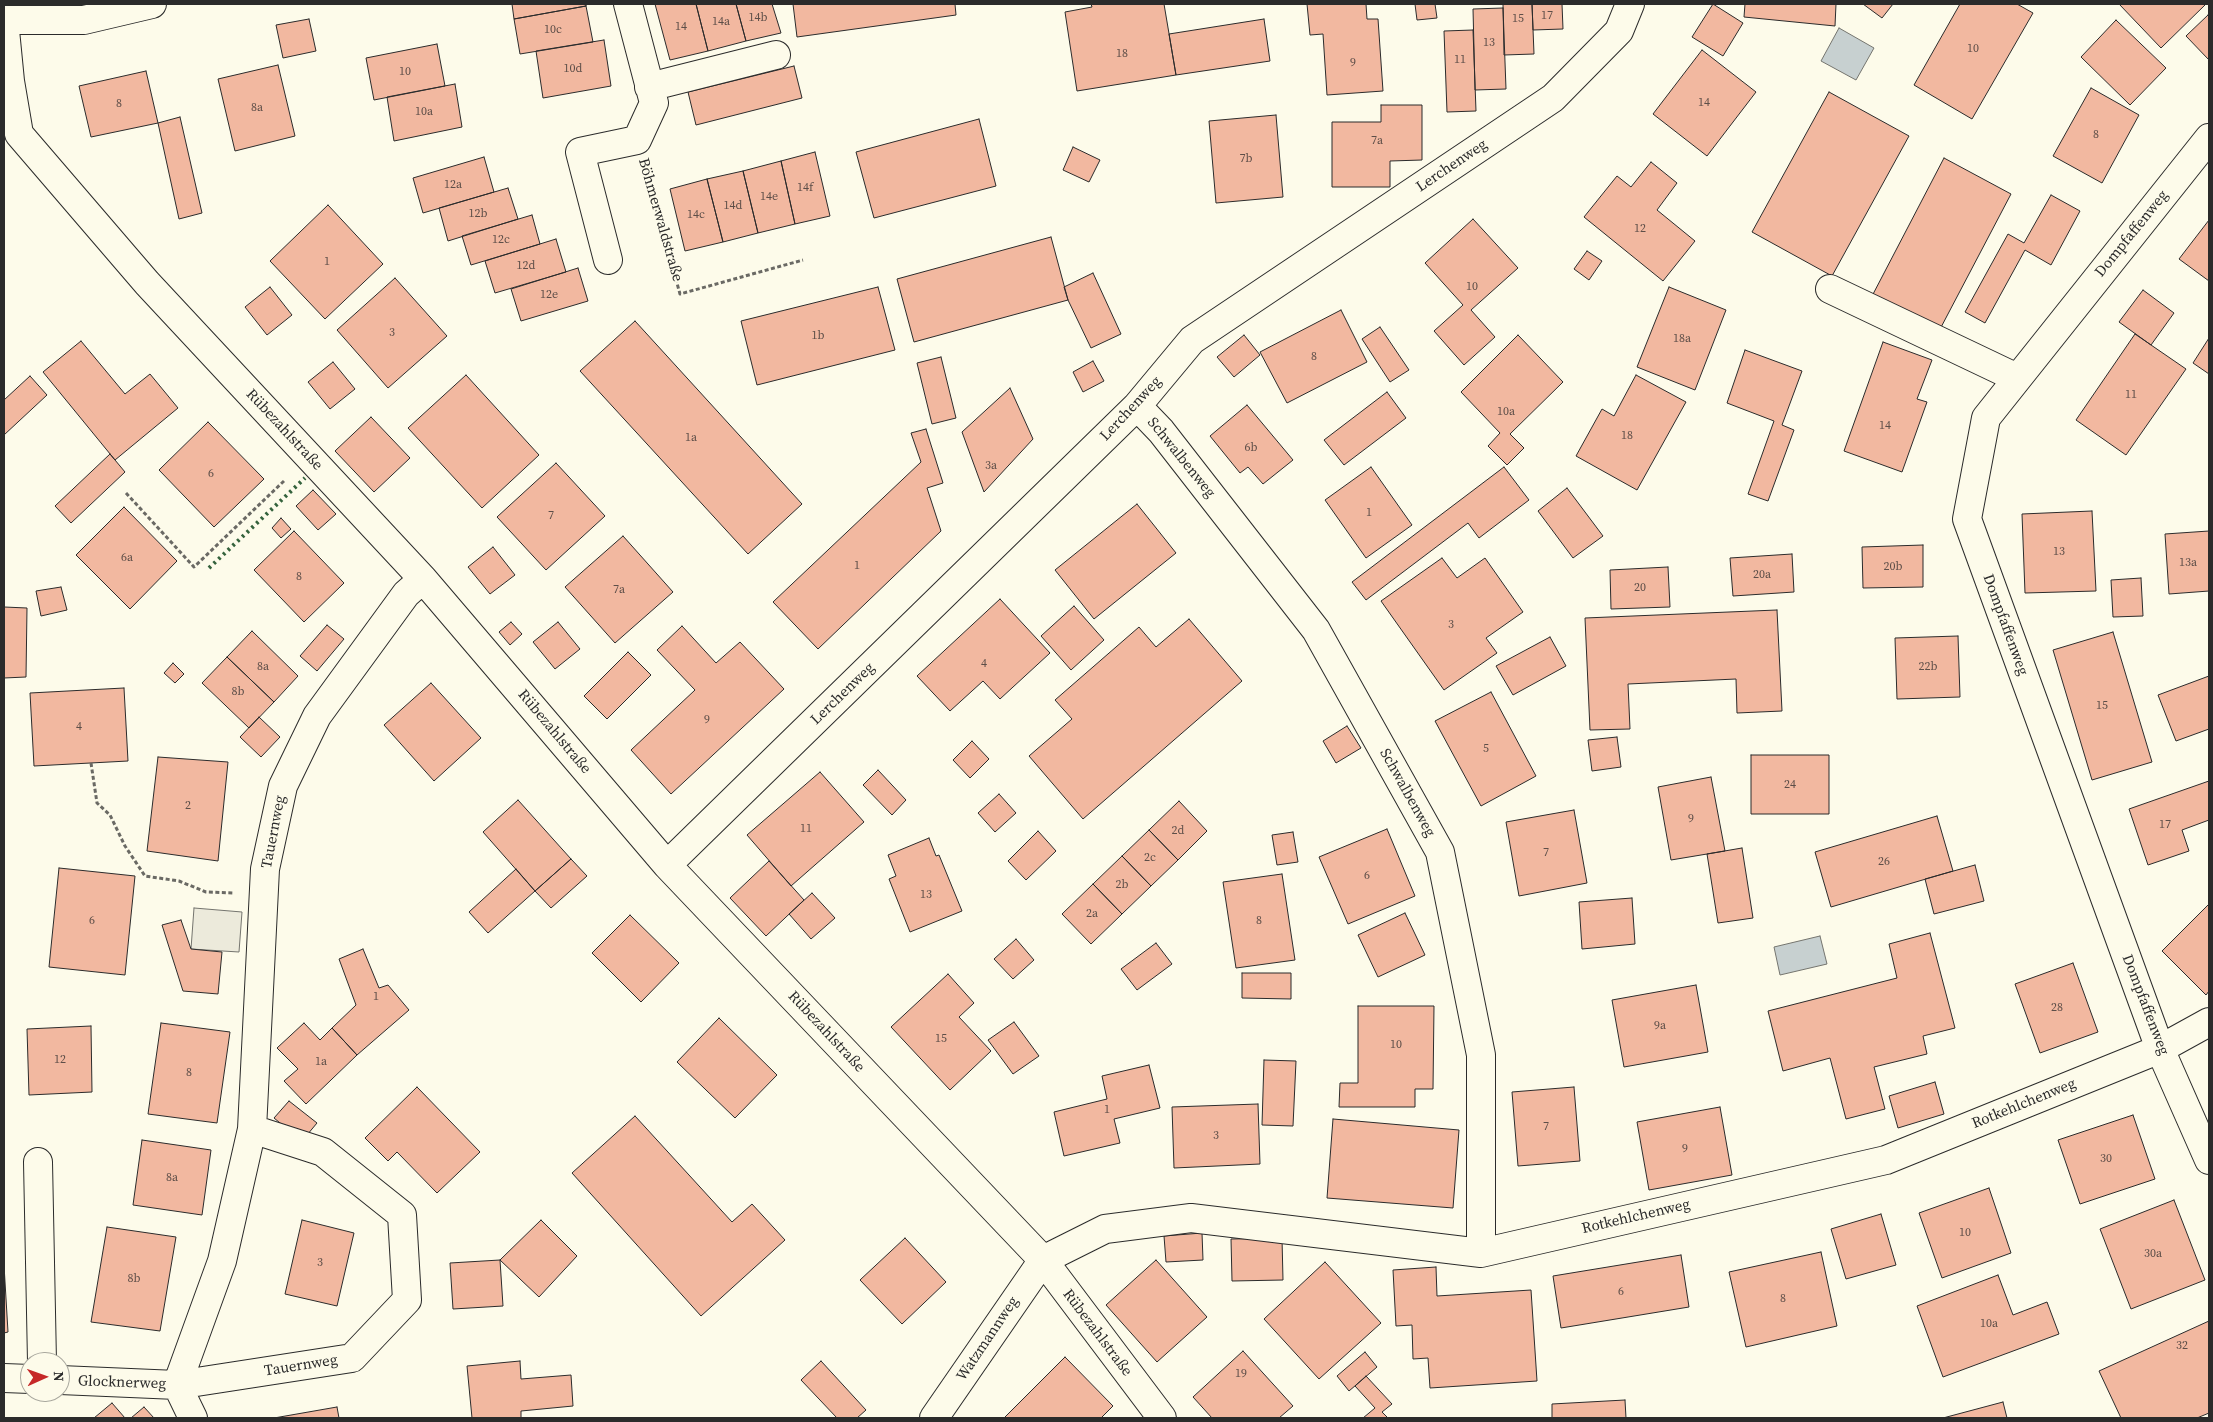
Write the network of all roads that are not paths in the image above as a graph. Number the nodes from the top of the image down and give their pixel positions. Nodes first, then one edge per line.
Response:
1 (152, 4) edge
2 (628, 4) edge
3 (1630, 4) edge
4 (4, 20) edge
5 (776, 55) dead end
6 (7, 84) edge
7 (649, 87) junction
8 (2209, 138) edge
9 (608, 260) dead end
10 (1830, 289) dead end
11 (2017, 378) junction
12 (1137, 406) junction
13 (423, 578) junction
14 (667, 865) junction
15 (2209, 1022) edge
16 (2160, 1049) junction
17 (252, 1129) junction
18 (2209, 1160) edge
19 (38, 1162) dead end
20 (1481, 1253) junction
21 (1042, 1260) junction
22 (42, 1352) edge
23 (4, 1378) edge
24 (20, 1379) edge
25 (70, 1380) edge
26 (177, 1385) junction
27 (193, 1418) edge
28 (934, 1418) edge
29 (1162, 1418) edge

1 - 4 street
2 - 7 street, Böhmerwaldstraße
3 - 12 street, Lerchenweg
4 - 6 street, Rübezahlstraße
5 - 7 street
6 - 13 street, Rübezahlstraße
7 - 9 street, Böhmerwaldstraße
8 - 11 street, Dompfaffenweg
10 - 11 street
11 - 16 street, Dompfaffenweg
12 - 14 street, Lerchenweg
12 - 20 street, Schwalbenweg
13 - 14 street, Rübezahlstraße
13 - 17 street, Tauernweg
14 - 21 street, Rübezahlstraße
15 - 16 street, Rotkehlchenweg
16 - 18 street, Dompfaffenweg
16 - 20 street, Rotkehlchenweg
17 - 26 street, Tauernweg
17 - 26 street, Tauernweg
19 - 22 street
20 - 21 street, Rotkehlchenweg
21 - 28 street, Watzmannweg
21 - 29 street, Rübezahlstraße
23 - 24 street
25 - 26 street, Glocknerweg
26 - 27 street, Glocknerweg

